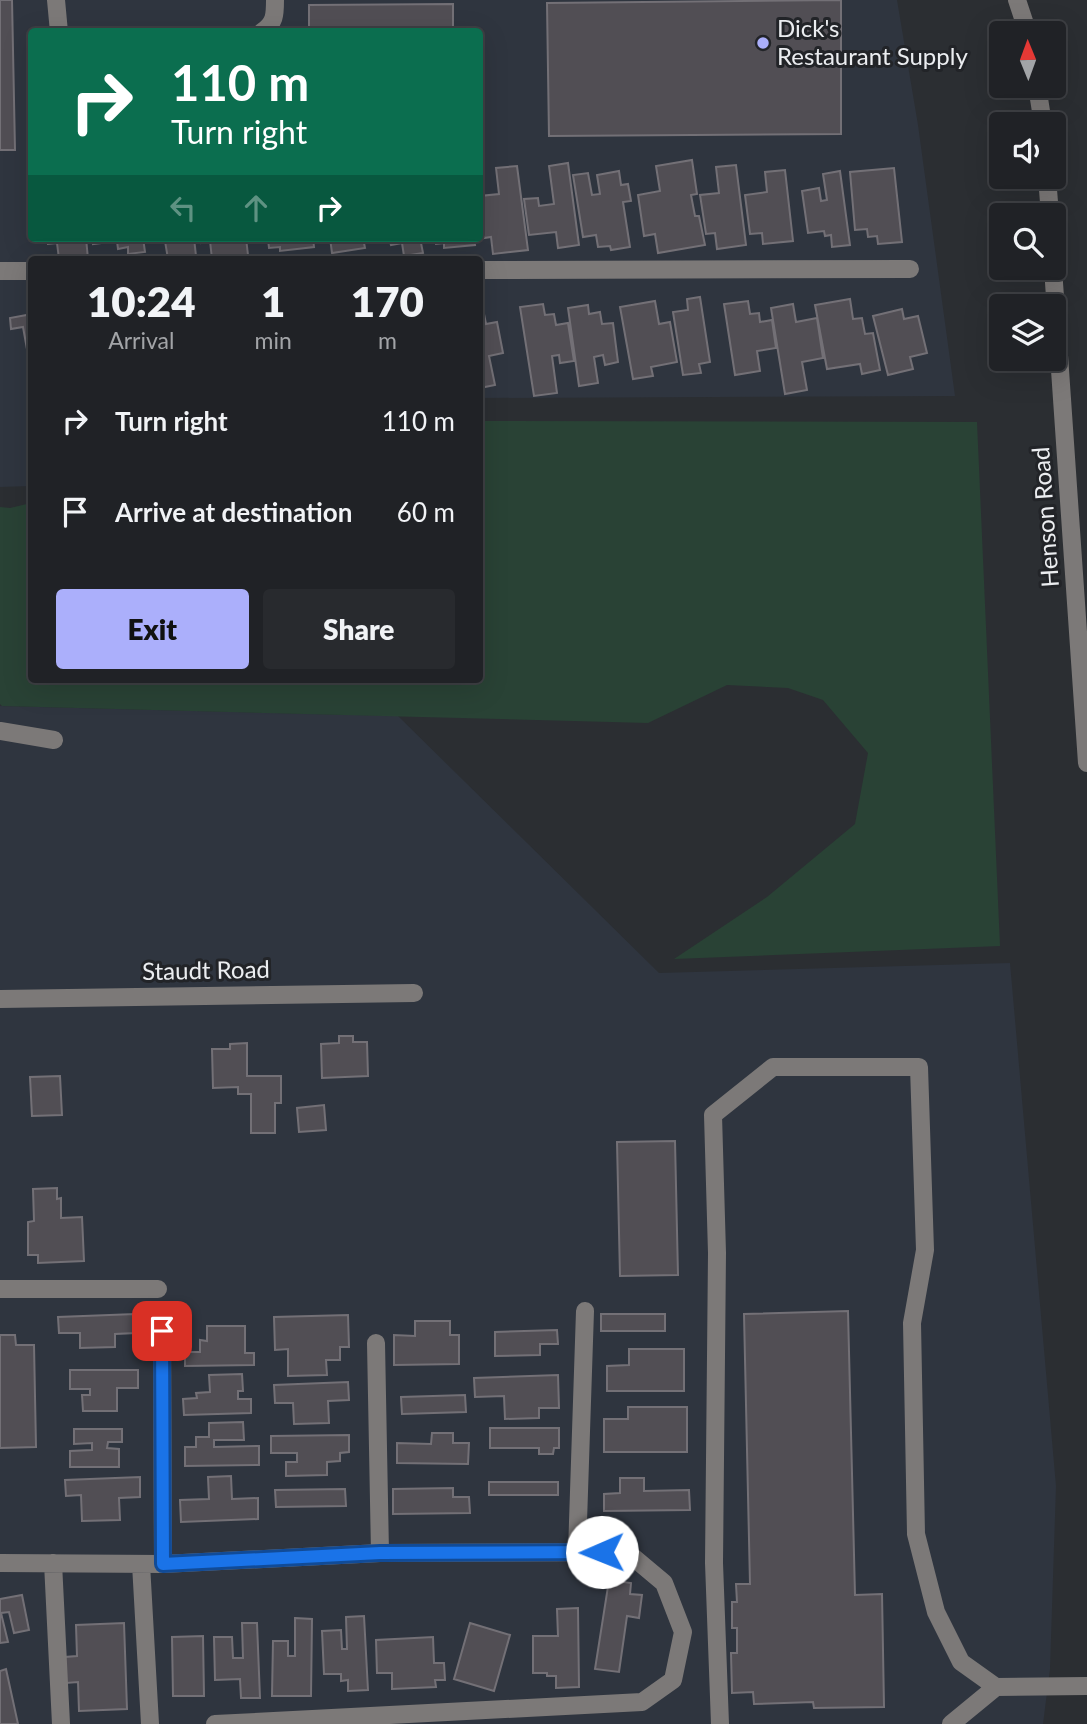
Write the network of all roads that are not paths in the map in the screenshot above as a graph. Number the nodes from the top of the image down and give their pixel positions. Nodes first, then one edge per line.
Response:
1 (56, 0) edge
2 (1017, 0) edge
3 (1024, 21) edge
4 (59, 28) edge
5 (910, 269) dead end
6 (483, 270) edge
7 (0, 271) edge
8 (28, 271) edge
9 (1055, 280) edge
10 (0, 731) edge
11 (54, 740) dead end
12 (1087, 763) edge
13 (414, 993) dead end
14 (0, 999) edge
15 (0, 1289) edge
16 (158, 1289) dead end
17 (584, 1311) dead end
18 (162, 1331) dead end
19 (376, 1343) dead end
20 (577, 1552) junction
21 (380, 1553) junction
22 (0, 1563) edge
23 (53, 1563) junction
24 (141, 1564) junction
25 (163, 1564) junction
26 (1087, 1686) edge
27 (996, 1687) junction
28 (61, 1724) edge
29 (150, 1724) edge
30 (215, 1724) edge
31 (720, 1724) edge
32 (951, 1724) edge

1 - 4 street
2 - 3 street
5 - 6 street
7 - 8 street
9 - 12 street, Henson Road
10 - 11 street
13 - 14 street, Staudt Road
15 - 16 street
17 - 20 street
18 - 25 street
19 - 21 street
20 - 21 street
20 - 30 street
21 - 25 street
22 - 23 street
23 - 24 street
23 - 28 street
24 - 25 street
24 - 29 street
26 - 27 street
27 - 31 street
27 - 32 street

